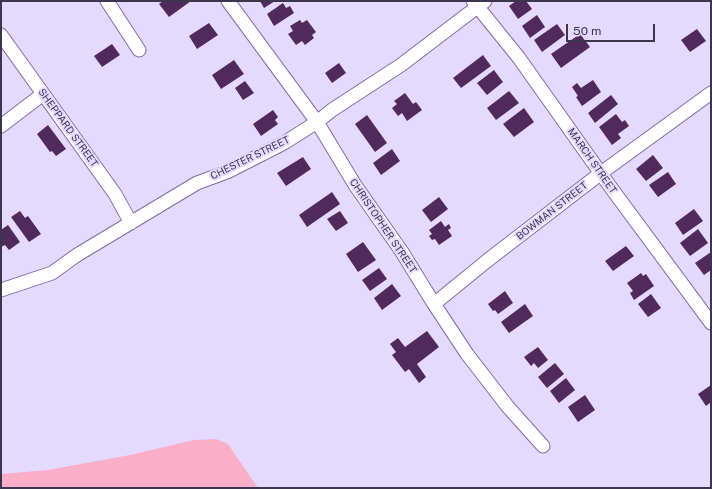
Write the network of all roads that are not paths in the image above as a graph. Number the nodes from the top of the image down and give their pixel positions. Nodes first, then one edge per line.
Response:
1 (107, 1) edge
2 (228, 1) edge
3 (478, 3) edge
4 (1, 35) edge
5 (139, 50) dead end
6 (711, 93) edge
7 (44, 94) junction
8 (317, 122) junction
9 (1, 126) edge
10 (600, 173) junction
11 (131, 223) junction
12 (1, 290) edge
13 (434, 304) junction
14 (711, 323) edge
15 (543, 446) dead end

1 - 5 street
2 - 8 street, CHRISTOPHER STREET
3 - 8 street, CHESTER STREET
3 - 10 street, MARCH STREET
4 - 7 street, SHEPPARD STREET
6 - 10 street, BOWMAN STREET
7 - 9 street
7 - 11 street, SHEPPARD STREET
8 - 11 street, CHESTER STREET
8 - 13 street, CHRISTOPHER STREET
10 - 13 street, BOWMAN STREET
10 - 14 street, MARCH STREET
11 - 12 street, CHESTER STREET
13 - 15 street, CHRISTOPHER STREET

